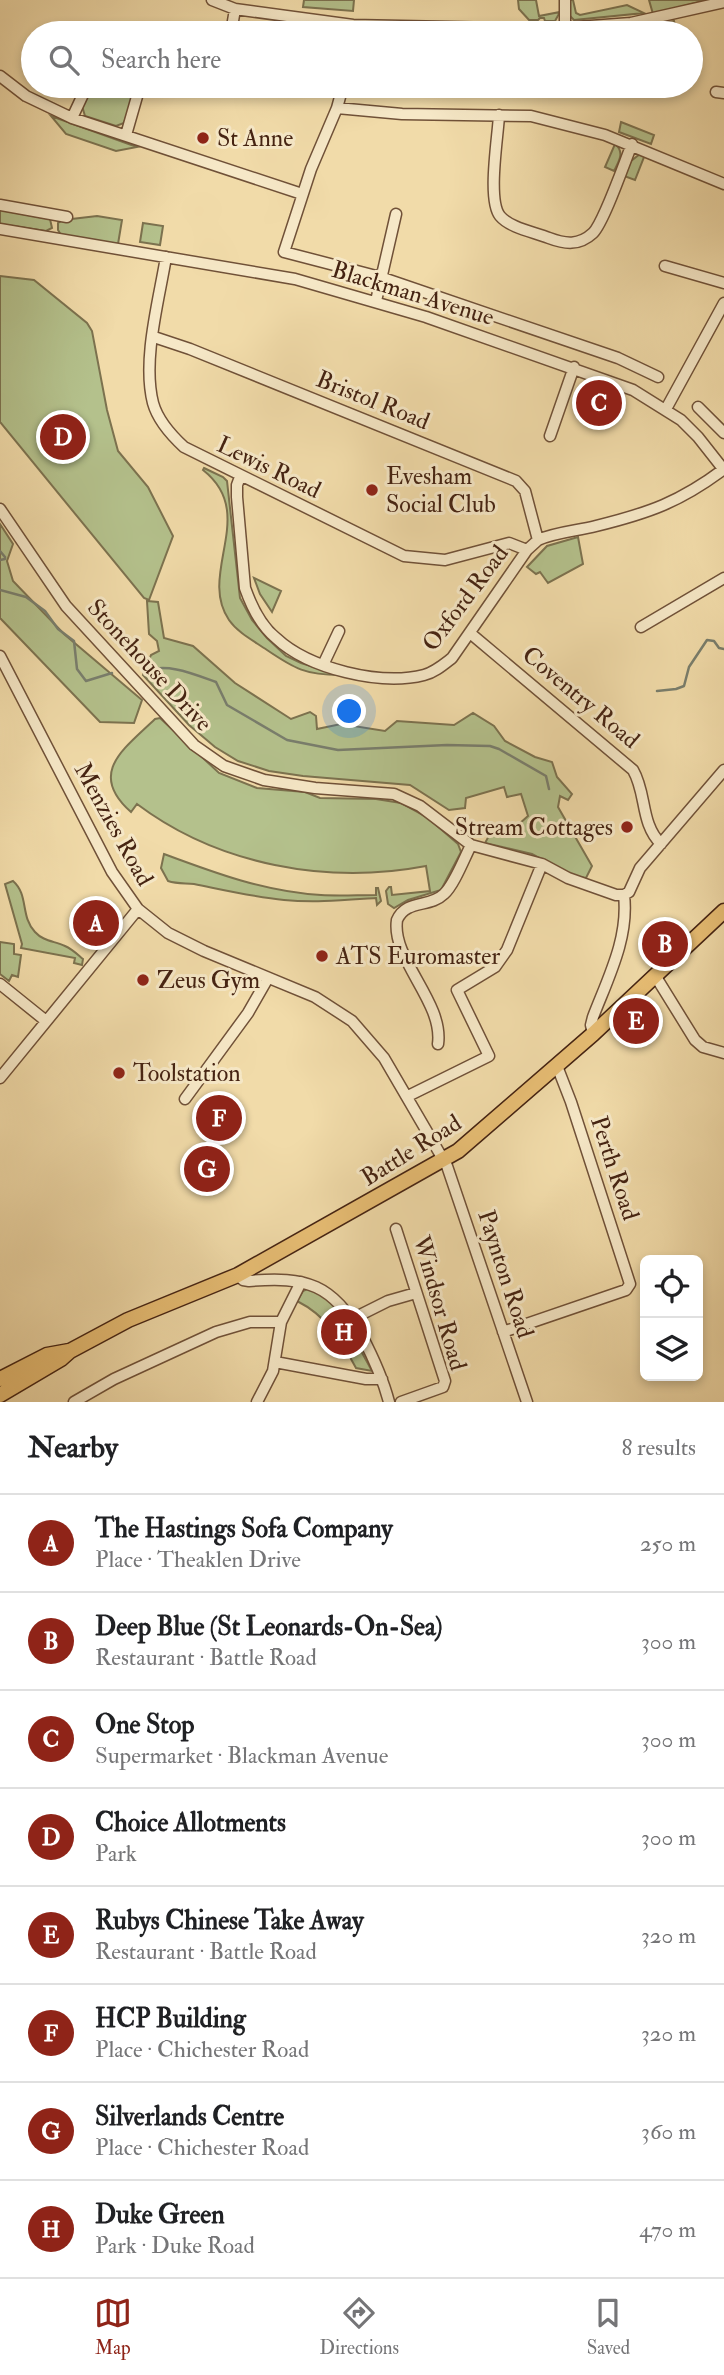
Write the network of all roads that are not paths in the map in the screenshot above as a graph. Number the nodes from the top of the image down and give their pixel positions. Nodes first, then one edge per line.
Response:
1 (212, 0) edge
2 (565, 0) edge
3 (724, 2) edge
4 (235, 9) junction
5 (233, 21) edge
6 (306, 21) edge
7 (565, 21) edge
8 (640, 21) edge
9 (0, 76) edge
10 (21, 92) edge
11 (30, 98) edge
12 (81, 98) edge
13 (137, 98) edge
14 (340, 98) edge
15 (337, 108) junction
16 (499, 115) junction
17 (72, 118) junction
18 (126, 135) junction
19 (632, 144) junction
20 (724, 184) edge
21 (302, 194) junction
22 (0, 205) edge
23 (396, 214) dead end
24 (0, 229) edge
25 (53, 237) junction
26 (166, 257) junction
27 (665, 266) dead end
28 (380, 277) junction
29 (724, 283) edge
30 (376, 301) junction
31 (724, 303) edge
32 (154, 337) junction
33 (574, 368) junction
34 (658, 377) dead end
35 (698, 407) dead end
36 (666, 409) junction
37 (724, 433) edge
38 (550, 436) dead end
39 (724, 470) edge
40 (240, 477) junction
41 (0, 509) edge
42 (538, 540) junction
43 (527, 550) junction
44 (724, 578) edge
45 (641, 627) dead end
46 (340, 631) dead end
47 (470, 633) junction
48 (0, 656) edge
49 (323, 665) junction
50 (724, 771) edge
51 (661, 844) junction
52 (471, 845) junction
53 (541, 864) junction
54 (624, 895) junction
55 (138, 909) junction
56 (724, 911) edge
57 (656, 976) junction
58 (268, 978) junction
59 (0, 984) edge
60 (46, 1021) junction
61 (593, 1034) junction
62 (438, 1044) dead end
63 (724, 1052) edge
64 (557, 1066) junction
65 (0, 1079) edge
66 (408, 1096) junction
67 (185, 1099) dead end
68 (445, 1160) junction
69 (396, 1229) dead end
70 (238, 1275) junction
71 (301, 1282) junction
72 (416, 1293) junction
73 (352, 1319) junction
74 (281, 1322) junction
75 (503, 1332) junction
76 (70, 1351) junction
77 (275, 1362) junction
78 (0, 1379) edge
79 (382, 1379) junction
80 (0, 1395) edge
81 (74, 1402) edge
82 (257, 1402) edge
83 (389, 1402) edge
84 (401, 1402) edge
85 (527, 1402) edge

1 - 4 street
2 - 7 street
3 - 8 street
4 - 5 street
4 - 6 street
9 - 10 street
11 - 17 street
12 - 17 street
13 - 18 street
14 - 15 street
15 - 16 street
15 - 21 street
16 - 19 street
16 - 19 street
17 - 18 street
18 - 21 street
19 - 20 street
21 - 28 street, Blackman Avenue
22 - 25 street
23 - 28 street
24 - 25 street, Blackman Avenue
25 - 26 street, Blackman Avenue
26 - 30 street, Blackman Avenue
26 - 32 street, Lewis Road
27 - 29 street
28 - 30 street
28 - 34 street, Blackman Avenue
30 - 33 street, Blackman Avenue
31 - 36 street
32 - 40 street, Lewis Road
32 - 42 street, Bristol Road
33 - 36 street, Blackman Avenue
33 - 38 street
35 - 37 street
36 - 39 street, Blackman Avenue
39 - 42 street, Oxford Road
40 - 43 street, Lewis Road
40 - 49 street, Oxford Road
41 - 52 street, Stonehouse Drive
42 - 43 street, Oxford Road
43 - 47 street, Oxford Road
44 - 45 street
46 - 49 street
47 - 49 street, Oxford Road
47 - 51 street, Coventry Road
48 - 55 street, Menzies Road
50 - 51 street
51 - 54 street
52 - 53 street, Stonehouse Drive
52 - 62 street
53 - 54 street, Stonehouse Drive
53 - 66 street
54 - 61 street
55 - 58 street, Menzies Road
55 - 60 street
56 - 57 main road, Battle Road
57 - 61 main road, Battle Road
57 - 63 street
58 - 66 street, Menzies Road
58 - 67 street
59 - 60 street
60 - 65 street
61 - 64 main road, Battle Road
64 - 68 main road, Battle Road
64 - 75 street, Perth Road
66 - 68 street, Menzies Road
68 - 70 main road, Battle Road
68 - 75 street, Paynton Road
69 - 72 street, Windsor Road
70 - 71 street
70 - 76 main road, Battle Road
71 - 73 street
71 - 74 street
72 - 73 street
72 - 84 street, Windsor Road
73 - 79 street
74 - 77 street
74 - 81 street
75 - 85 street, Paynton Road
76 - 78 main road, Battle Road
76 - 80 main road, Battle Road
77 - 79 street
77 - 82 street
79 - 83 street

